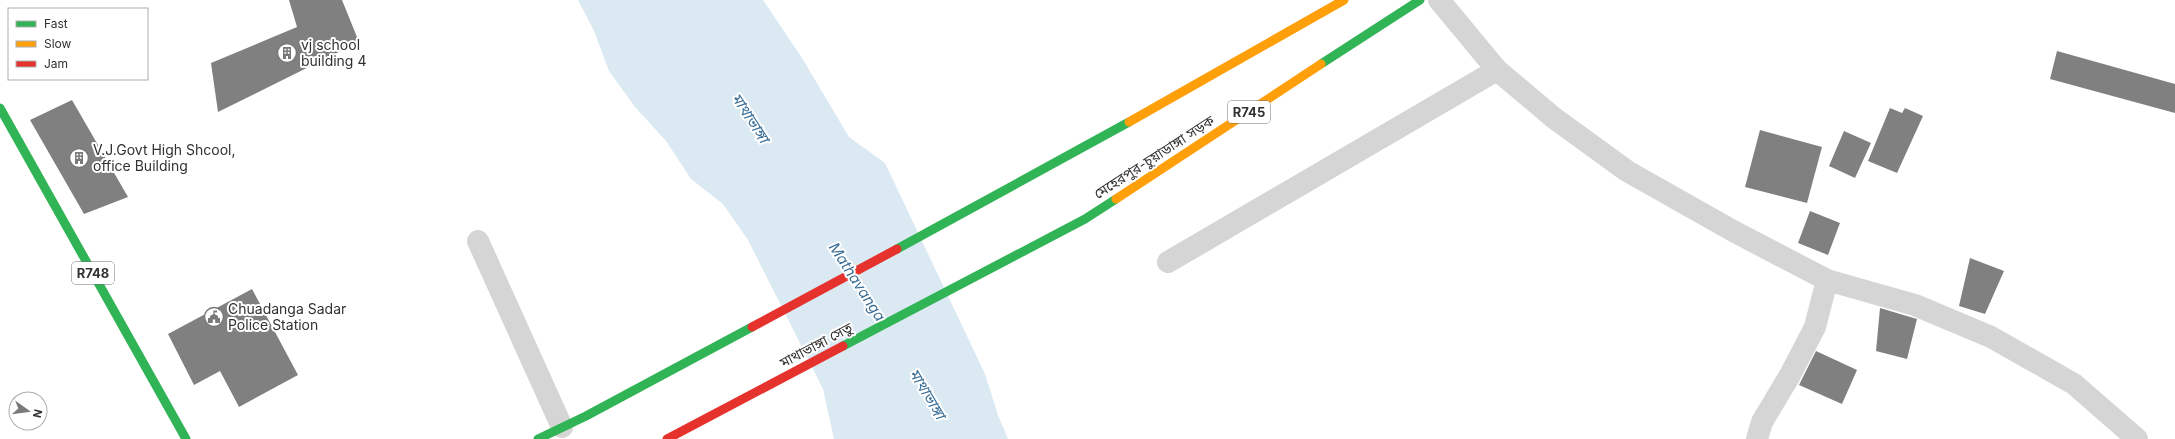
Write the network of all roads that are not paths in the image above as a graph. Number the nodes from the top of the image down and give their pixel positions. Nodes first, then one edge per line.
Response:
1 (1344, 0) edge
2 (1420, 0) edge
3 (1438, 0) edge
4 (1497, 70) junction
5 (0, 108) edge
6 (1085, 219) joint
7 (478, 241) dead end
8 (1168, 262) dead end
9 (1827, 280) junction
10 (562, 427) junction
11 (186, 439) edge
12 (538, 439) edge
13 (667, 439) edge
14 (1758, 439) edge
15 (2137, 439) edge

1 - 10 main road
2 - 6 main road, মেহেরপুর-চুয়াডাঙ্গা সড়ক / R745
3 - 4 street
4 - 8 street
4 - 9 street
5 - 11 main road, R748
6 - 13 main road, মাথাভাঙ্গা সেতু
7 - 10 street
9 - 14 street
9 - 15 street
10 - 12 main road

